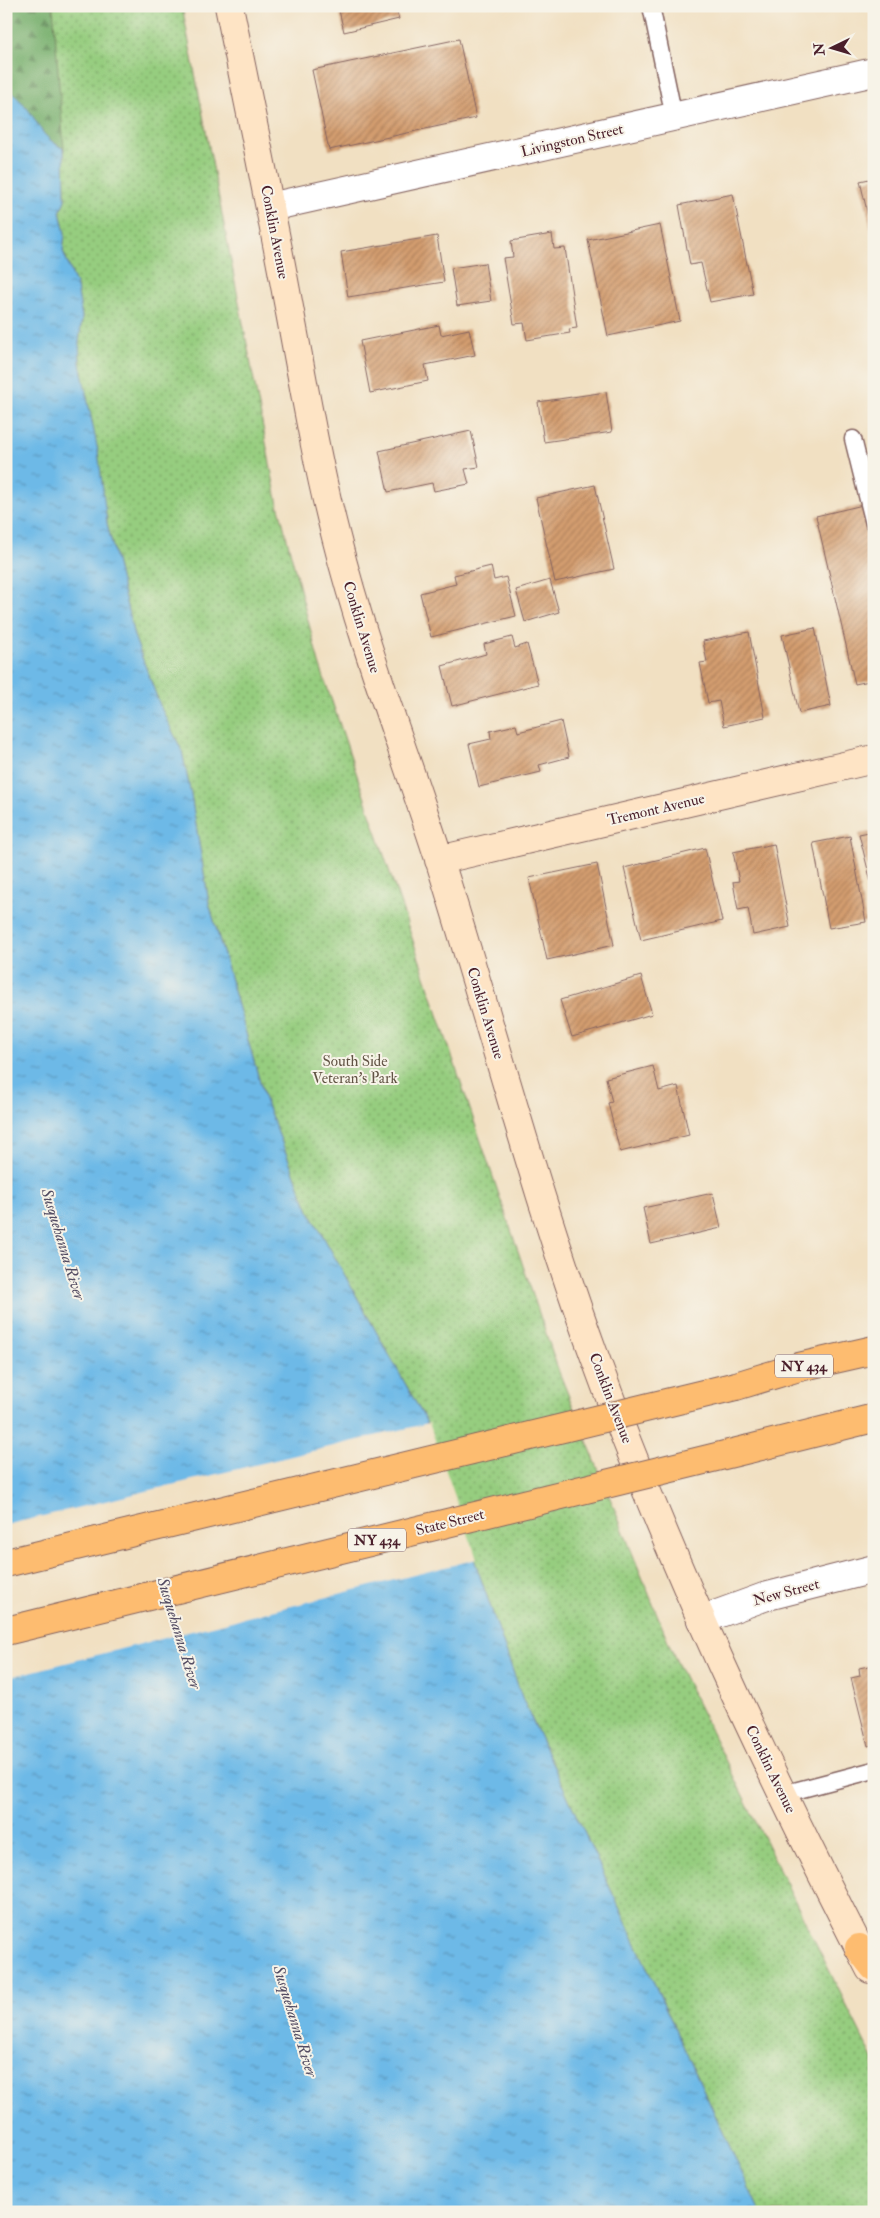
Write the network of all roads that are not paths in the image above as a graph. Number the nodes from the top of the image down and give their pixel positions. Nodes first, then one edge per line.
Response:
1 (229, 6) edge
2 (651, 6) edge
3 (874, 72) edge
4 (674, 117) junction
5 (270, 206) junction
6 (853, 439) dead end
7 (874, 524) edge
8 (874, 759) edge
9 (439, 860) junction
10 (874, 1350) edge
11 (874, 1418) edge
12 (6, 1563) edge
13 (874, 1569) edge
14 (701, 1620) junction
15 (6, 1630) edge
16 (874, 1770) edge
17 (783, 1794) junction
18 (867, 1958) edge
19 (874, 1976) edge

1 - 5 main road, Conklin Avenue
2 - 4 lane
3 - 4 street, Livingston Street
4 - 5 street, Livingston Street
5 - 9 main road, Conklin Avenue
6 - 7 lane
8 - 9 main road, Tremont Avenue
9 - 14 main road, Conklin Avenue
10 - 12 main road, NY 434, bridge
11 - 15 main road, State Street / NY 434, bridge
13 - 14 street, New Street
14 - 17 main road, Conklin Avenue
16 - 17 lane
17 - 18 main road, Conklin Avenue
18 - 19 main road, Conklin Avenue

